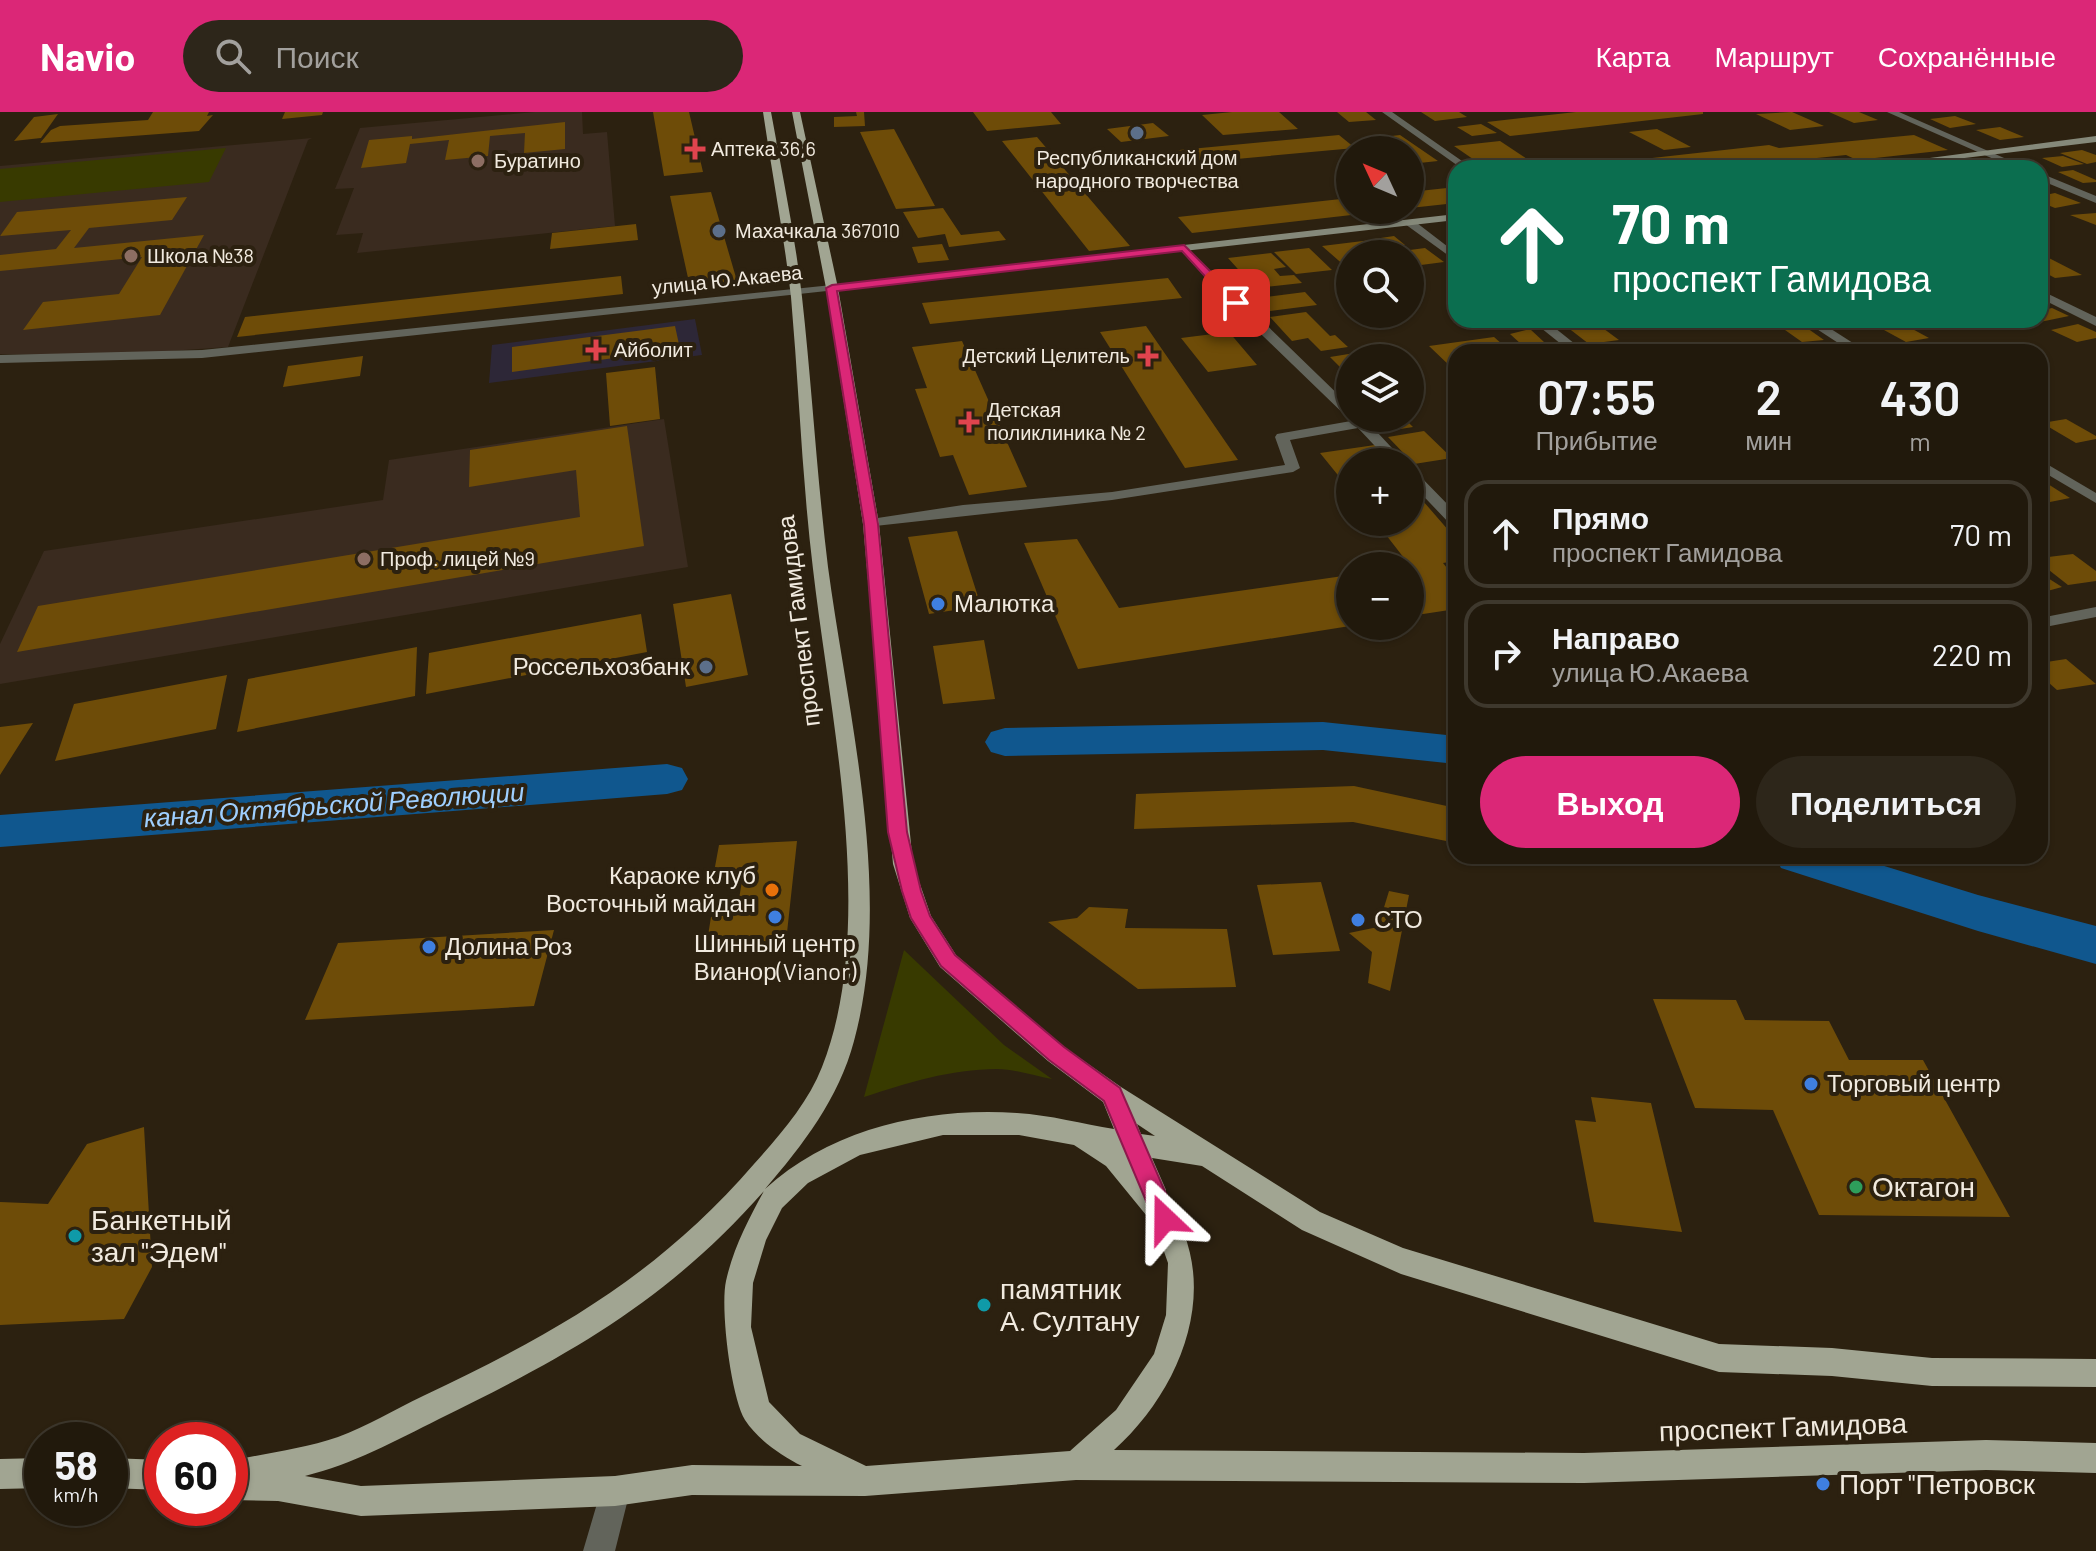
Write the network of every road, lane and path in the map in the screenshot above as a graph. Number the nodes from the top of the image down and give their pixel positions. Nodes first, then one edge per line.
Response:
1 (767, 112) edge
2 (796, 112) edge
3 (1386, 112) edge
4 (1891, 112) edge
5 (2096, 139) edge
6 (1984, 152) junction
7 (1455, 160) edge
8 (1922, 160) edge
9 (2003, 160) edge
10 (2048, 179) edge
11 (2096, 200) edge
12 (1448, 218) edge
13 (1424, 220) edge
14 (1392, 224) edge
15 (1412, 224) edge
16 (1184, 248) junction
17 (1448, 252) edge
18 (832, 288) junction
19 (796, 293) junction
20 (2048, 297) edge
21 (2096, 322) edge
22 (1548, 328) edge
23 (1822, 328) edge
24 (1568, 344) edge
25 (1848, 344) edge
26 (0, 359) edge
27 (1336, 400) edge
28 (1336, 423) edge
29 (1369, 432) edge
30 (1384, 448) edge
31 (2048, 469) edge
32 (1424, 489) edge
33 (2096, 499) edge
34 (1448, 514) edge
35 (871, 524) junction
36 (2096, 612) edge
37 (2048, 621) edge
38 (1112, 1095) junction
39 (1079, 1135) junction
40 (1133, 1144) junction
41 (855, 1145) junction
42 (1209, 1157) junction
43 (783, 1163) junction
44 (759, 1197) junction
45 (1165, 1219) junction
46 (2096, 1373) edge
47 (2096, 1458) edge
48 (1076, 1465) junction
49 (248, 1472) edge
50 (24, 1473) edge
51 (0, 1474) edge
52 (865, 1481) junction
53 (24, 1483) edge
54 (0, 1484) edge
55 (248, 1485) edge
56 (615, 1491) junction
57 (599, 1551) edge

1 - 19 main road, проспект Гамидова
2 - 18 main road
3 - 7 street
4 - 6 street
5 - 6 main road
6 - 8 main road
6 - 9 street
10 - 11 street
12 - 13 main road, улица Ю.Акаева
14 - 16 main road, улица Ю.Акаева
15 - 17 street
16 - 18 main road, улица Ю.Акаева
16 - 27 street
18 - 19 street, улица Ю.Акаева
18 - 35 main road
19 - 26 street, улица Ю.Акаева
19 - 43 main road, проспект Гамидова
20 - 21 street
22 - 24 street
23 - 25 street
28 - 35 street
29 - 30 street
31 - 33 street
32 - 34 street
35 - 38 main road
36 - 37 street
38 - 40 main road
38 - 42 main road
39 - 40 main road
39 - 41 main road
39 - 45 main road
40 - 42 main road
40 - 45 main road
41 - 43 main road
41 - 44 main road
42 - 46 main road
43 - 44 main road
44 - 49 main road
44 - 52 main road
45 - 48 main road
47 - 48 main road, проспект Гамидова
48 - 52 main road
50 - 51 main road
52 - 56 main road
53 - 54 main road
55 - 56 main road
56 - 57 street

